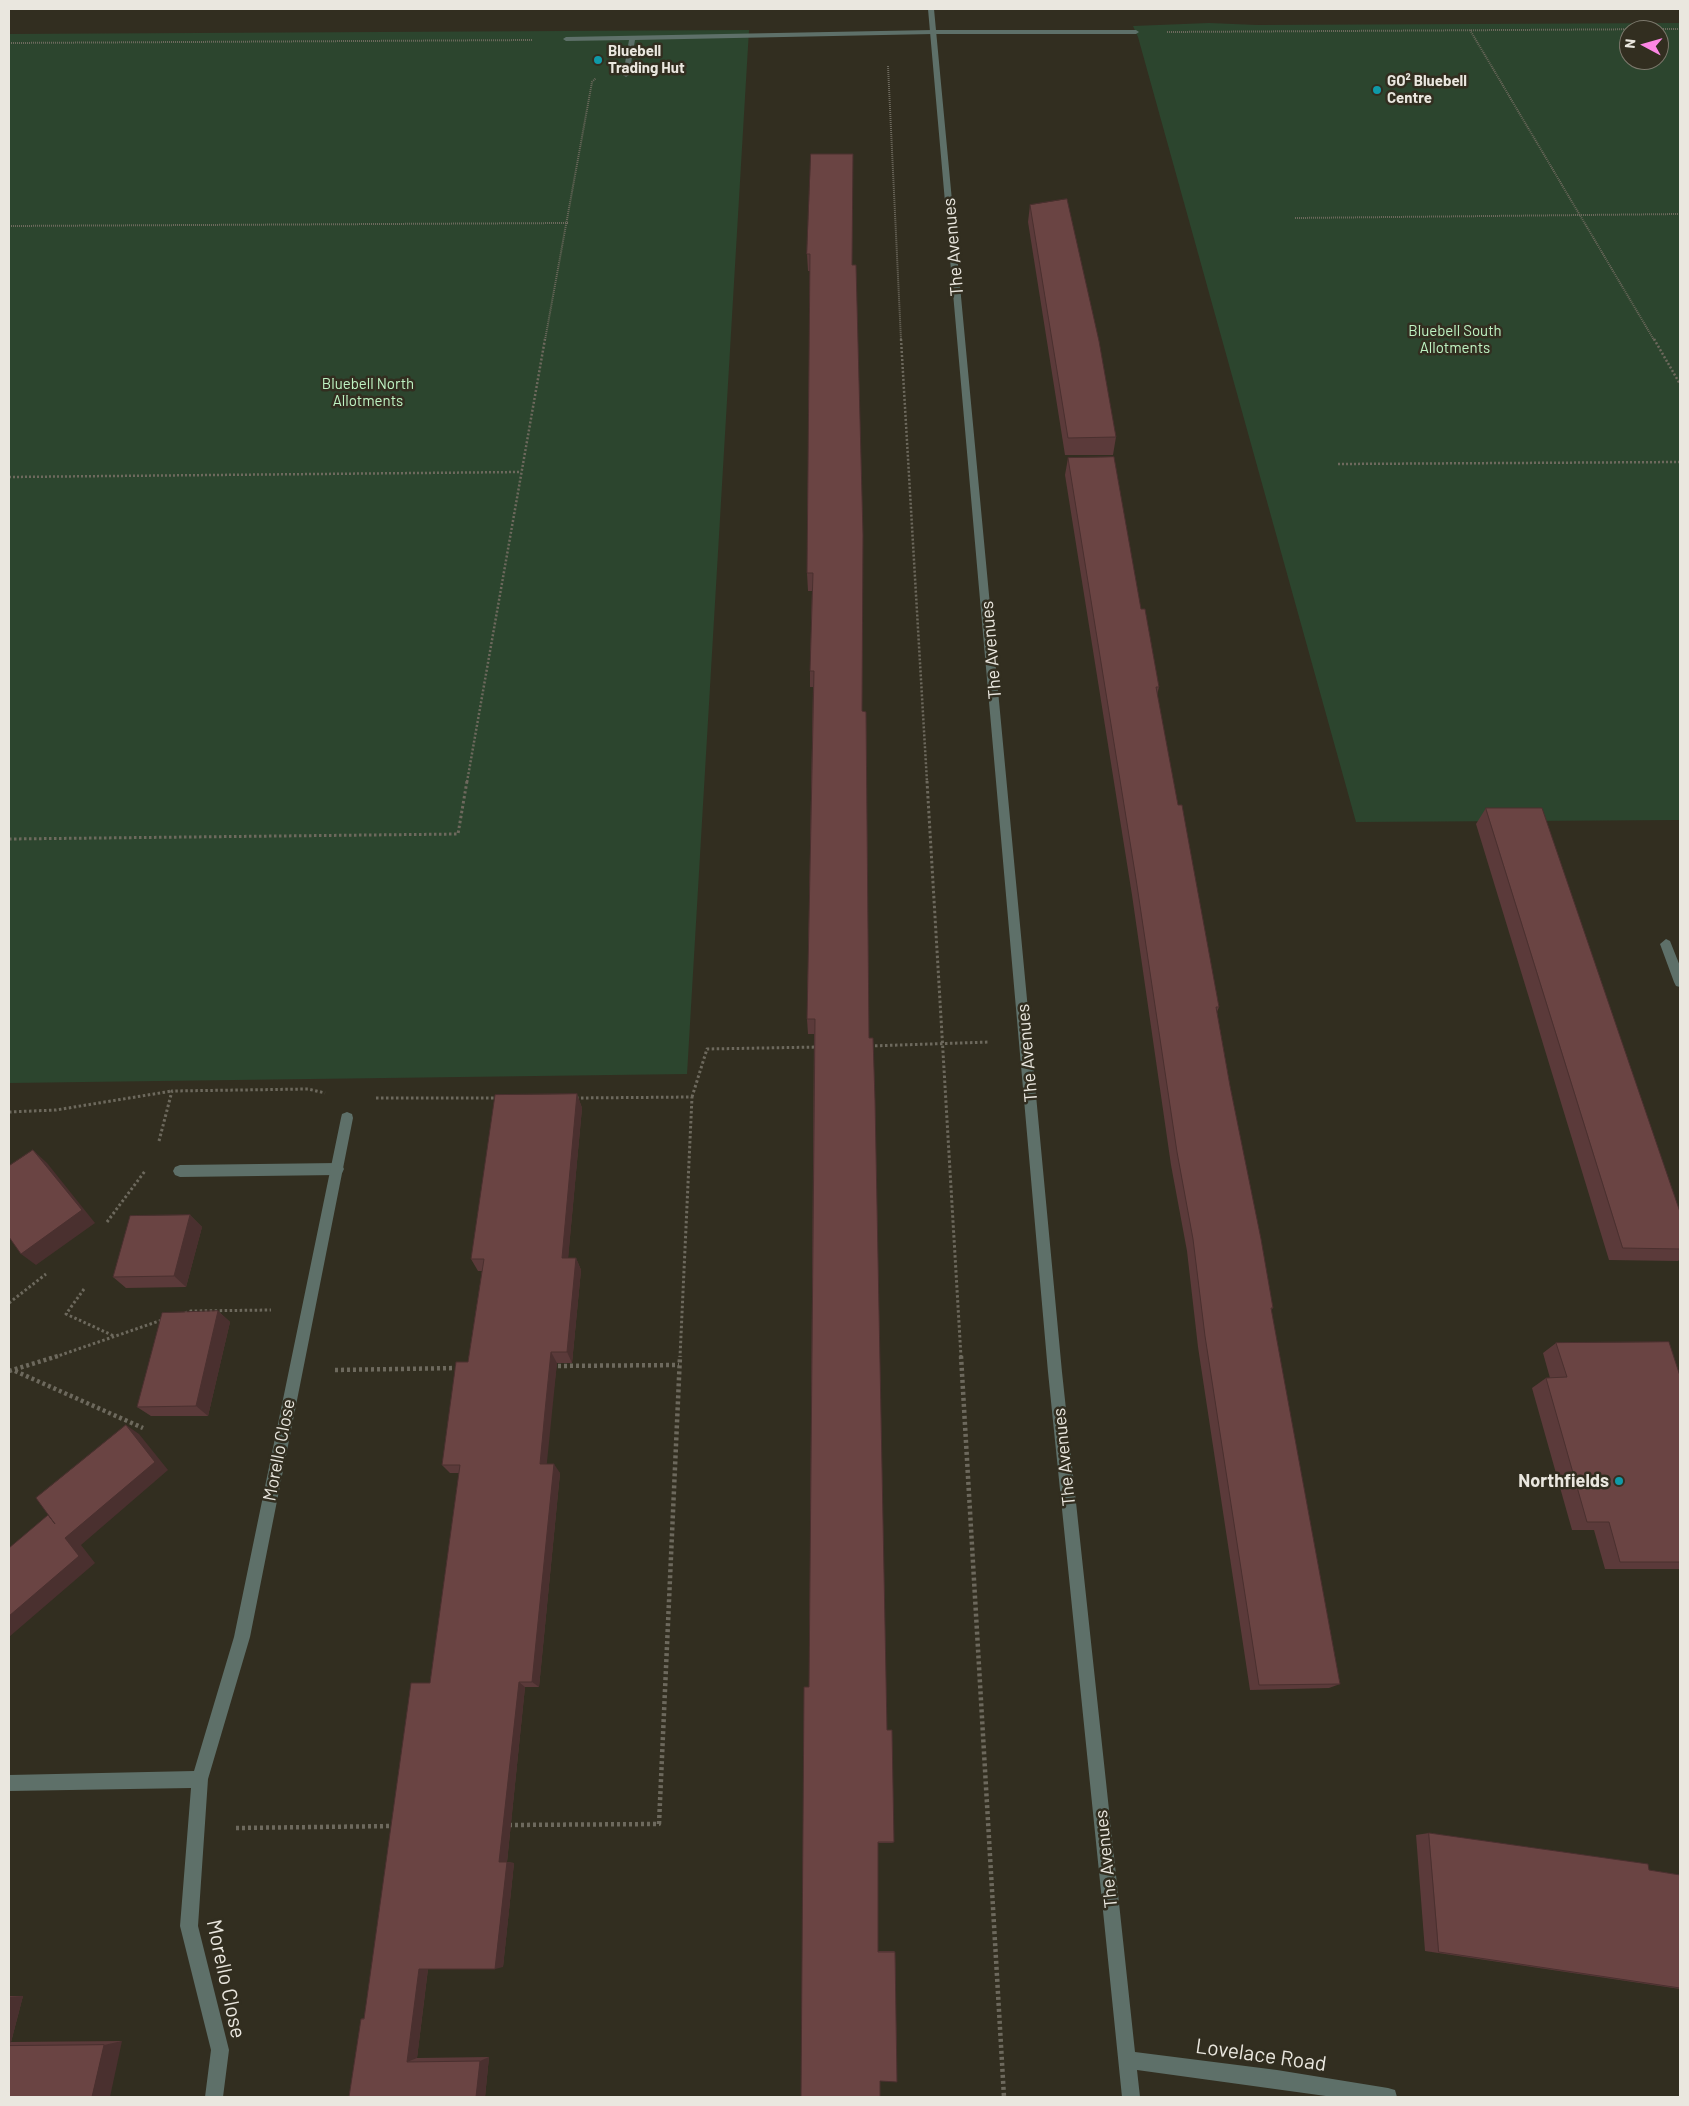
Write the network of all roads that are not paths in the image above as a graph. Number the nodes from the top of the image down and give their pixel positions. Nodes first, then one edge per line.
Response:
1 (931, 9) edge
2 (933, 32) junction
3 (1136, 32) road end
4 (566, 39) road end
5 (632, 39) junction
6 (626, 75) road end
7 (1666, 944) dead end
8 (1680, 982) edge
9 (347, 1118) road end
10 (337, 1169) junction
11 (180, 1171) dead end
12 (200, 1780) junction
13 (9, 1783) edge
14 (1127, 2060) junction
15 (214, 2097) edge
16 (1131, 2097) edge
17 (1388, 2097) edge

1 - 2 street, The Avenues
2 - 3 street
2 - 5 street
2 - 14 street, The Avenues
4 - 5 street
5 - 6 street
7 - 8 street
9 - 10 street, Morello Close
10 - 11 street
10 - 12 street, Morello Close
12 - 13 street
12 - 15 street, Morello Close
14 - 16 street, The Avenues
14 - 17 street, Lovelace Road

